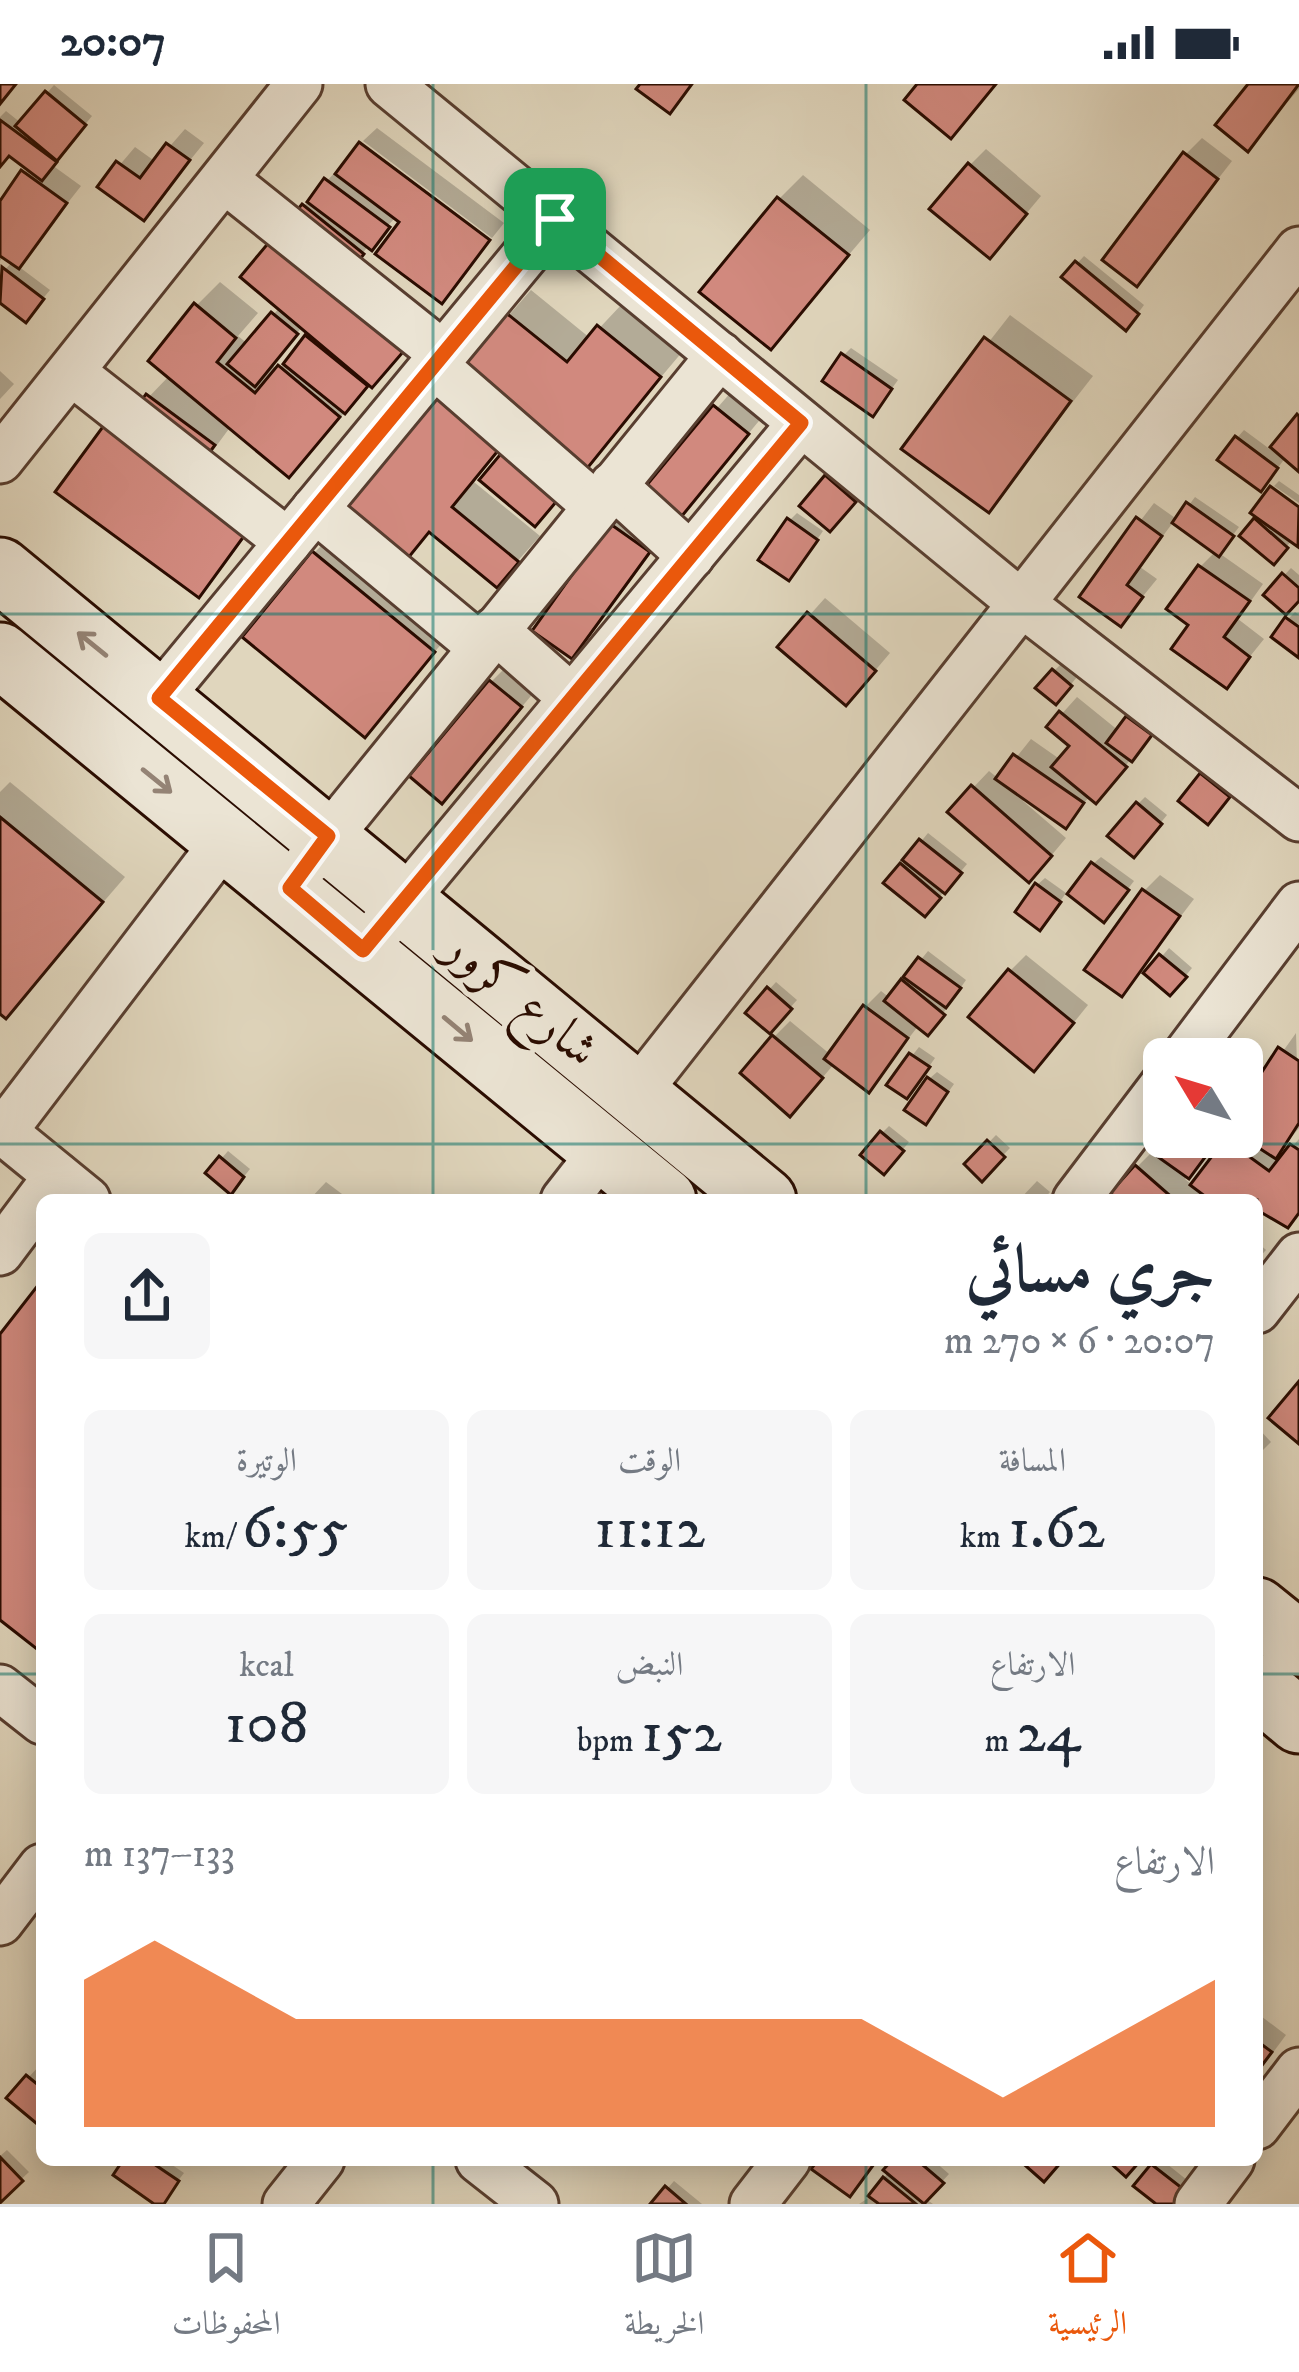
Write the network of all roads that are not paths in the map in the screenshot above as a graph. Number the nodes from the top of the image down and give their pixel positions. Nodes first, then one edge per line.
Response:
1 (299, 84) edge
2 (389, 84) edge
3 (225, 180) junction
4 (555, 219) junction
5 (1299, 250) edge
6 (719, 355) junction
7 (438, 359) junction
8 (74, 374) junction
9 (801, 423) junction
10 (0, 460) edge
11 (605, 496) junction
12 (301, 526) junction
13 (691, 556) junction
14 (0, 570) edge
15 (1022, 603) junction
16 (488, 639) junction
17 (0, 656) edge
18 (159, 698) junction
19 (572, 698) junction
20 (1299, 818) edge
21 (328, 836) junction
22 (227, 838) junction
23 (290, 888) junction
24 (405, 901) junction
25 (1299, 905) edge
26 (363, 950) junction
27 (1199, 1038) edge
28 (635, 1095) junction
29 (1143, 1112) edge
30 (2, 1130) edge
31 (602, 1150) junction
32 (72, 1188) edge
33 (569, 1194) edge
34 (657, 1194) edge
35 (757, 1194) edge
36 (1081, 1194) edge
37 (36, 1220) edge
38 (0, 1252) edge
39 (1299, 1256) edge
40 (1263, 1302) edge
41 (1263, 1615) edge
42 (1299, 1644) edge
43 (0, 1688) edge
44 (1263, 1691) edge
45 (36, 1716) edge
46 (1299, 1721) edge
47 (36, 1875) edge
48 (0, 1922) edge
49 (1299, 2072) edge
50 (1263, 2118) edge
51 (316, 2166) edge
52 (487, 2166) edge
53 (783, 2166) edge
54 (1227, 2166) edge
55 (286, 2204) edge
56 (535, 2204) edge
57 (753, 2204) edge
58 (1198, 2204) edge

1 - 3 street
2 - 4 street
3 - 7 street
3 - 8 street
4 - 6 street
4 - 7 street
5 - 15 street
6 - 9 street
6 - 11 street
7 - 11 street
7 - 12 street
8 - 10 street
8 - 12 street
9 - 13 street
9 - 15 street
11 - 13 street
11 - 16 street
12 - 16 street
12 - 18 street
13 - 19 street
18 -> 14 main road, شارع كرور
15 - 20 street
15 - 28 street
16 - 19 street
16 - 21 street
17 -> 22 main road, شارع كرور
18 - 21 main road, شارع كرور
19 - 24 street
21 - 23 street
21 - 24 main road, شارع كرور
22 - 23 main road, شارع كرور
22 - 30 street
23 - 26 main road, شارع كرور
24 - 26 street
24 - 28 main road, شارع كرور
25 - 27 street
26 -> 31 main road, شارع كرور
28 - 35 main road, شارع كرور
29 - 36 street
30 - 32 street
31 - 33 street
31 - 34 main road, شارع كرور
37 - 38 street
39 - 40 street
41 - 42 main road
43 - 45 street
44 - 46 main road
47 - 48 street
49 - 50 street
51 - 55 street
52 - 56 street
53 - 57 street
54 - 58 street

